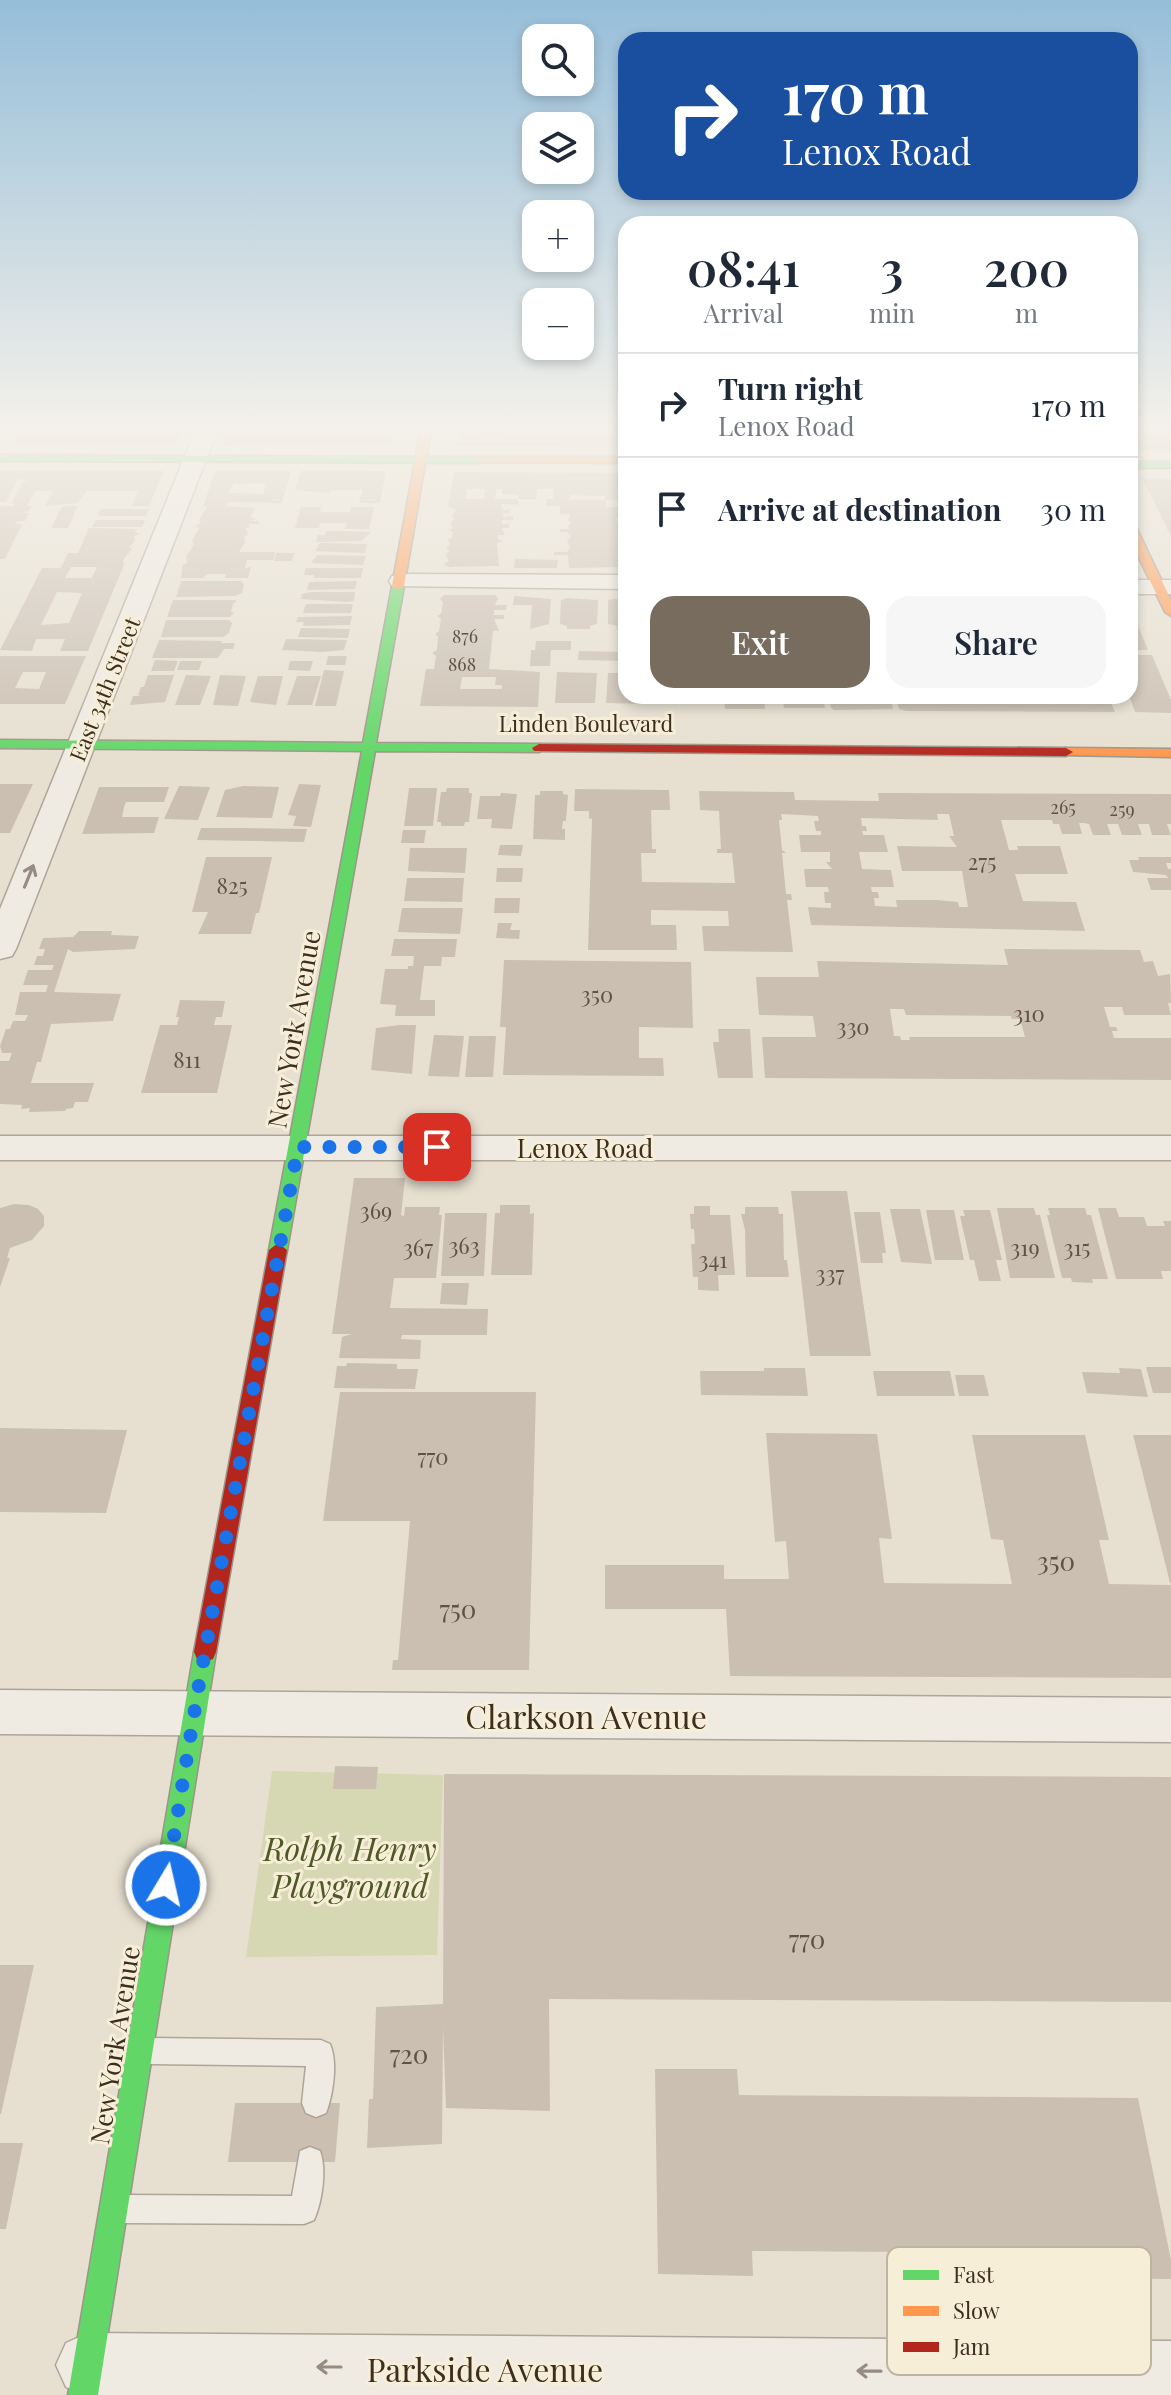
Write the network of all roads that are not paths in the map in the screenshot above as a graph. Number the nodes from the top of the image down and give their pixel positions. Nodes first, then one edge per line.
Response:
1 (162, 541) edge
2 (408, 541) edge
3 (1138, 541) edge
4 (401, 581) junction
5 (618, 582) edge
6 (1138, 587) edge
7 (1165, 587) edge
8 (1171, 612) edge
9 (0, 744) edge
10 (82, 744) junction
11 (371, 746) junction
12 (1171, 753) edge
13 (0, 949) edge
14 (298, 1147) junction
15 (0, 1148) edge
16 (1171, 1148) edge
17 (0, 1712) edge
18 (194, 1713) junction
19 (1171, 1720) edge
20 (139, 2051) junction
21 (316, 2103) dead end
22 (310, 2161) dead end
23 (113, 2209) junction
24 (1151, 2373) edge
25 (1171, 2373) edge
26 (887, 2375) edge
27 (85, 2380) edge

1 - 10 street, East 34th Street
2 - 4 main road, New York Avenue
3 - 7 main road
4 - 5 street
4 - 11 main road, New York Avenue
6 - 7 street
7 - 8 main road
9 - 10 main road, Linden Boulevard
10 - 11 main road, Linden Boulevard
13 -> 10 street, East 34th Street
11 - 12 main road, Linden Boulevard
11 - 14 main road, New York Avenue
14 - 15 street, Lenox Road
14 - 16 street, Lenox Road
14 - 18 main road, New York Avenue
17 - 18 street, Clarkson Avenue
18 - 19 street, Clarkson Avenue
18 - 20 main road, New York Avenue
20 - 21 lane
20 - 23 main road, New York Avenue
22 - 23 lane
23 - 27 main road, New York Avenue
25 -> 24 street, Parkside Avenue
26 -> 27 street, Parkside Avenue

